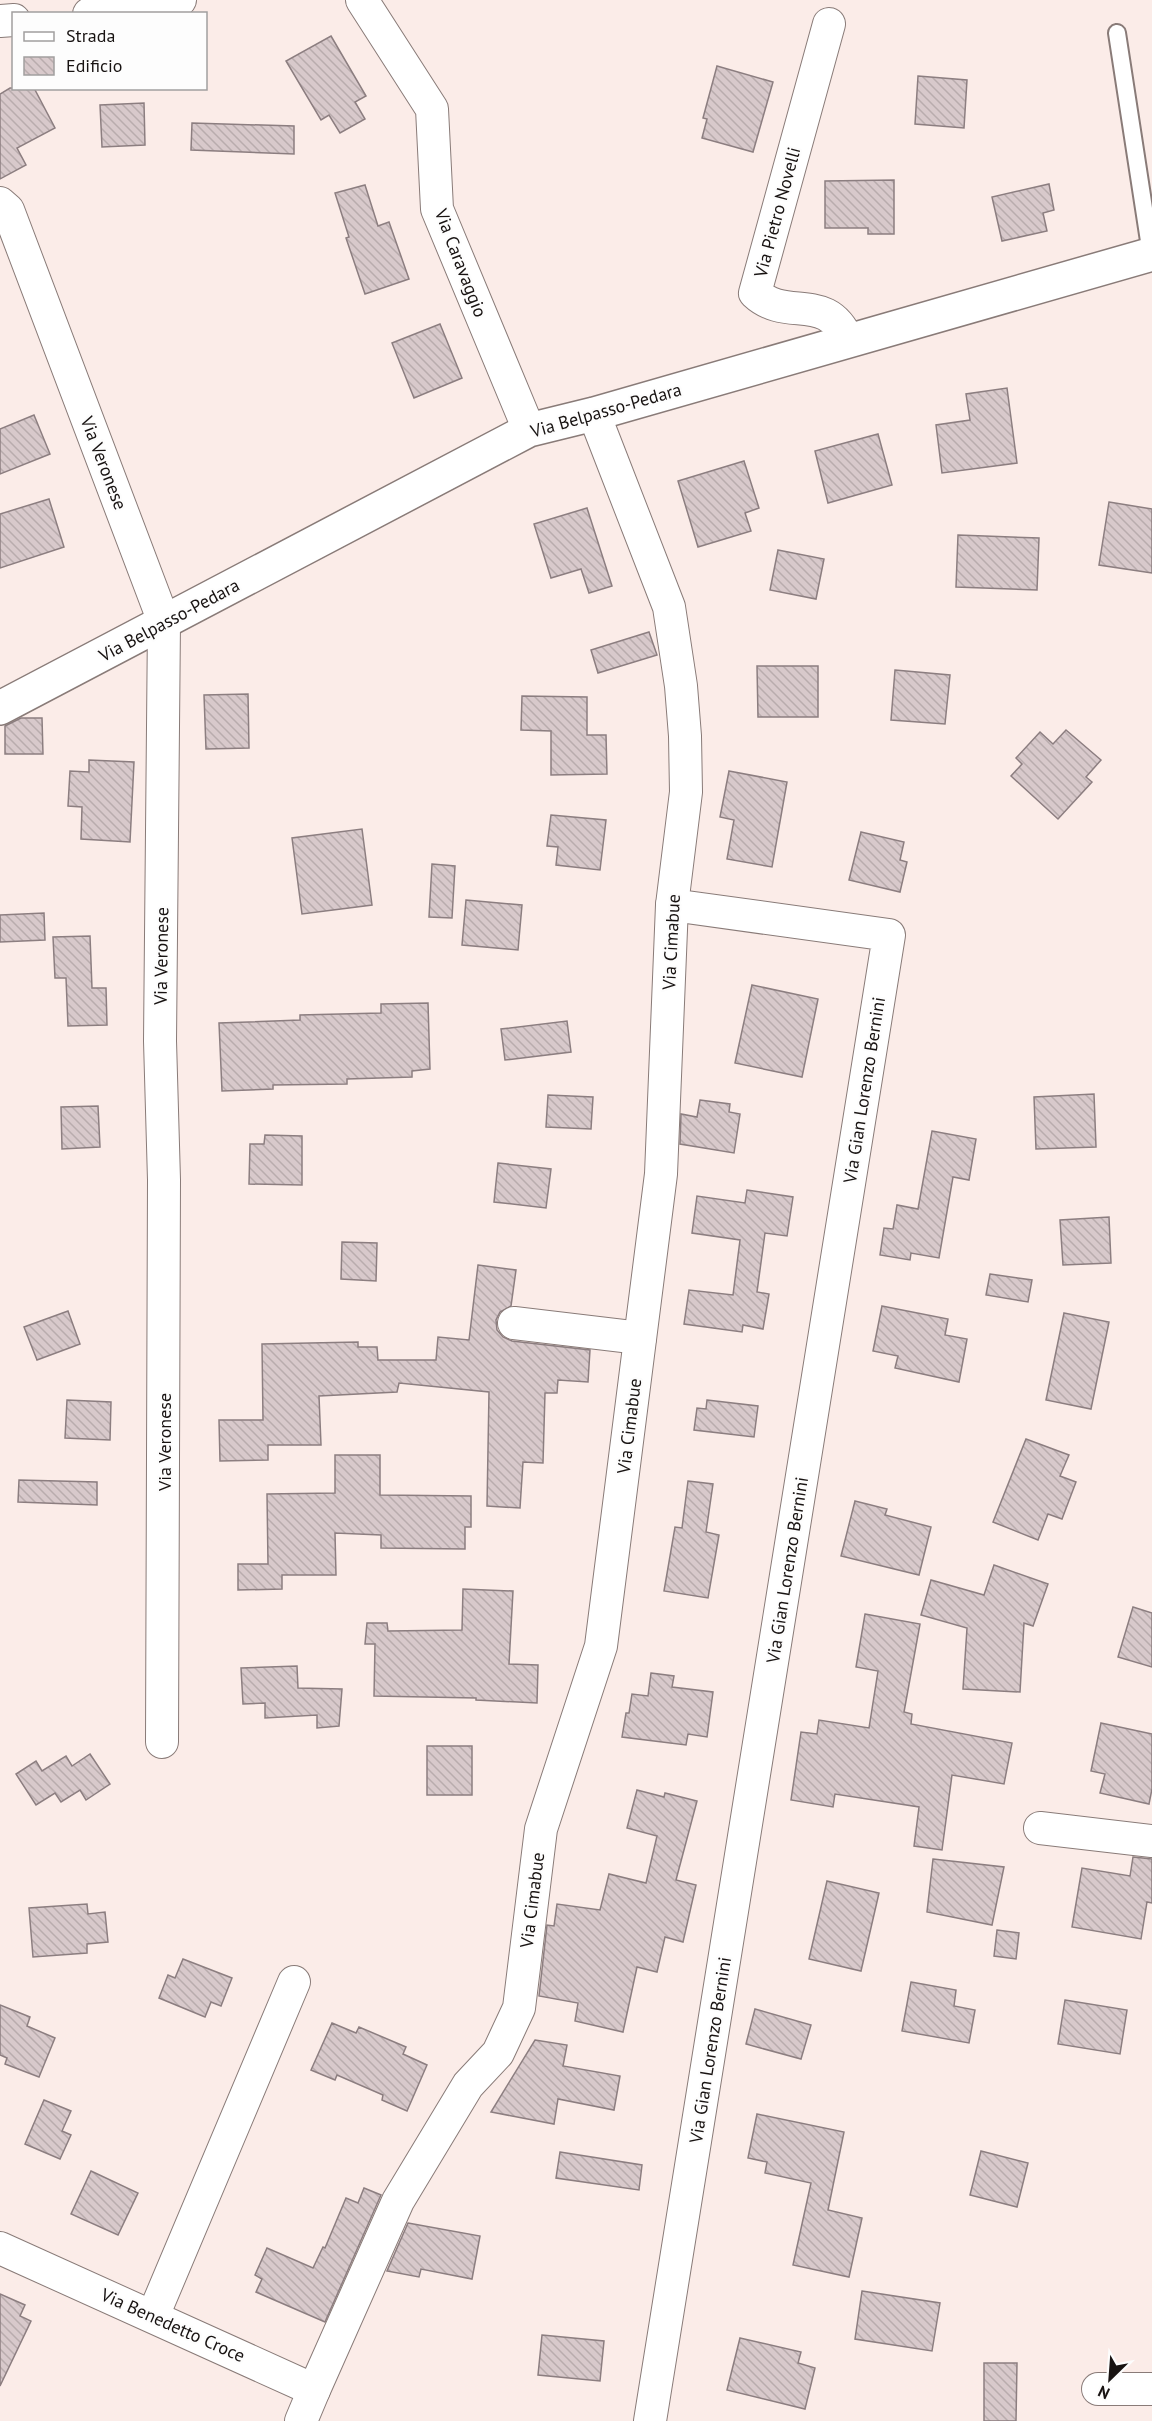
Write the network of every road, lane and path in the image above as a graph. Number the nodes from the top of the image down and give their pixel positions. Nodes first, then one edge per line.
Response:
1 (180, 0) edge
2 (362, 0) edge
3 (102, 12) edge
4 (829, 24) dead end
5 (1117, 33) dead end
6 (0, 203) edge
7 (1151, 254) edge
8 (848, 341) junction
9 (594, 414) junction
10 (529, 430) junction
11 (164, 622) junction
12 (0, 708) edge
13 (672, 905) junction
14 (514, 1323) dead end
15 (640, 1338) junction
16 (162, 1742) dead end
17 (1040, 1828) dead end
18 (1152, 1841) edge
19 (294, 1982) dead end
20 (0, 2248) edge
21 (153, 2316) junction
22 (1098, 2389) dead end
23 (1152, 2389) edge
24 (314, 2390) junction
25 (302, 2421) edge
26 (650, 2421) edge

1 - 3 street
2 - 10 street, Via Caravaggio
4 - 8 street, Via Pietro Novelli
5 - 7 lane
6 - 11 street, Via Veronese
7 - 8 street, Via Belpasso-Pedara
8 - 9 street, Via Belpasso-Pedara
9 - 10 street, Via Belpasso-Pedara
9 - 13 street, Via Cimabue
10 - 11 street, Via Belpasso-Pedara
11 - 12 street, Via Belpasso-Pedara
11 - 16 street, Via Veronese
13 - 15 street, Via Cimabue
13 - 26 street, Via Gian Lorenzo Bernini
14 - 15 street
15 - 24 street, Via Cimabue
17 - 18 street
19 - 21 street
20 - 21 street, Via Benedetto Croce
21 - 24 street, Via Benedetto Croce
22 - 23 street
24 - 25 street

